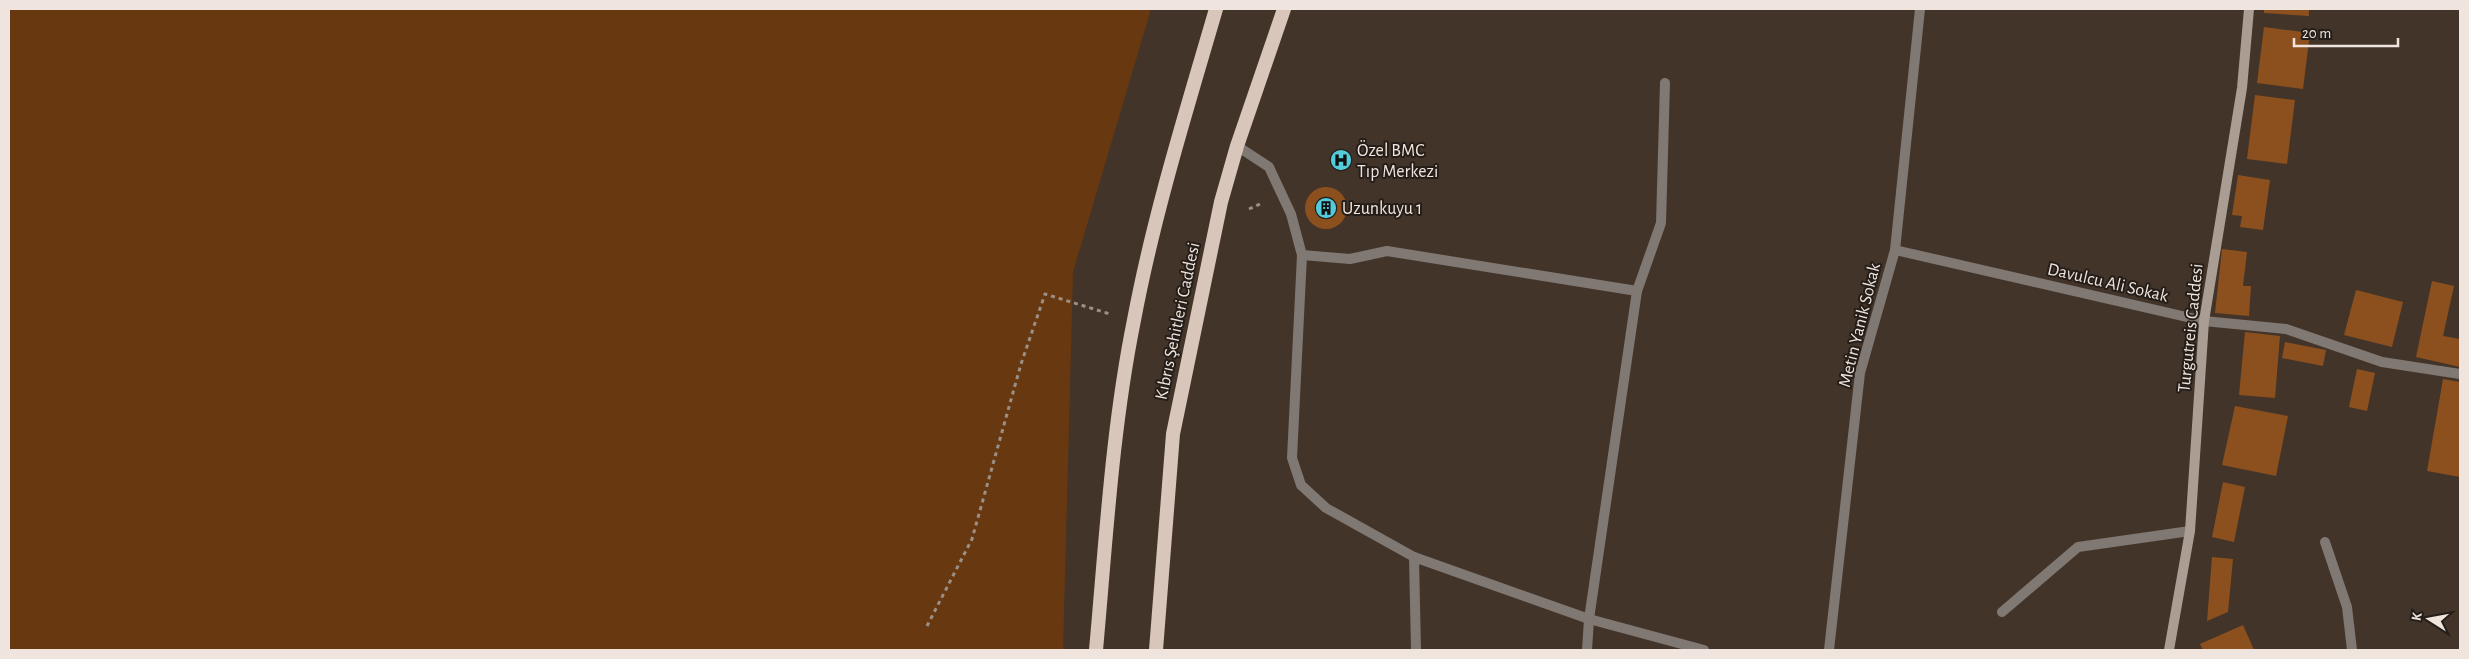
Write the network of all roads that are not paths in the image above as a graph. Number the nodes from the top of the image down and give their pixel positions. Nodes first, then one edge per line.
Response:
1 (1216, 9) edge
2 (1284, 9) edge
3 (1920, 9) edge
4 (2249, 9) edge
5 (1665, 83) dead end
6 (1237, 146) junction
7 (1895, 250) junction
8 (1302, 255) junction
9 (1637, 291) junction
10 (2204, 321) junction
11 (2460, 374) edge
12 (2190, 531) junction
13 (2326, 542) dead end
14 (1414, 557) junction
15 (2002, 612) dead end
16 (1590, 619) junction
17 (1096, 650) edge
18 (1156, 650) edge
19 (1416, 650) edge
20 (1587, 650) edge
21 (1704, 650) edge
22 (1829, 650) edge
23 (2168, 650) edge
24 (2352, 650) edge

1 - 17 highway
2 - 6 highway, Kıbrıs Şehitleri Caddesi
3 - 7 street, Metin Yanik Sokak
4 - 10 main road, Turgutreis Caddesi
5 - 9 street
6 - 8 street
6 - 18 highway, Kıbrıs Şehitleri Caddesi
7 - 10 street, Davulcu Ali Sokak
7 - 22 street, Metin Yanik Sokak
8 - 9 street
8 - 14 street
9 - 16 street
10 - 11 street, Davulcu Ali Sokak
10 - 12 main road, Turgutreis Caddesi
12 - 15 street
12 - 23 main road, Turgutreis Caddesi
13 - 24 street
14 - 16 street
14 - 19 street
16 - 20 street
16 - 21 street

